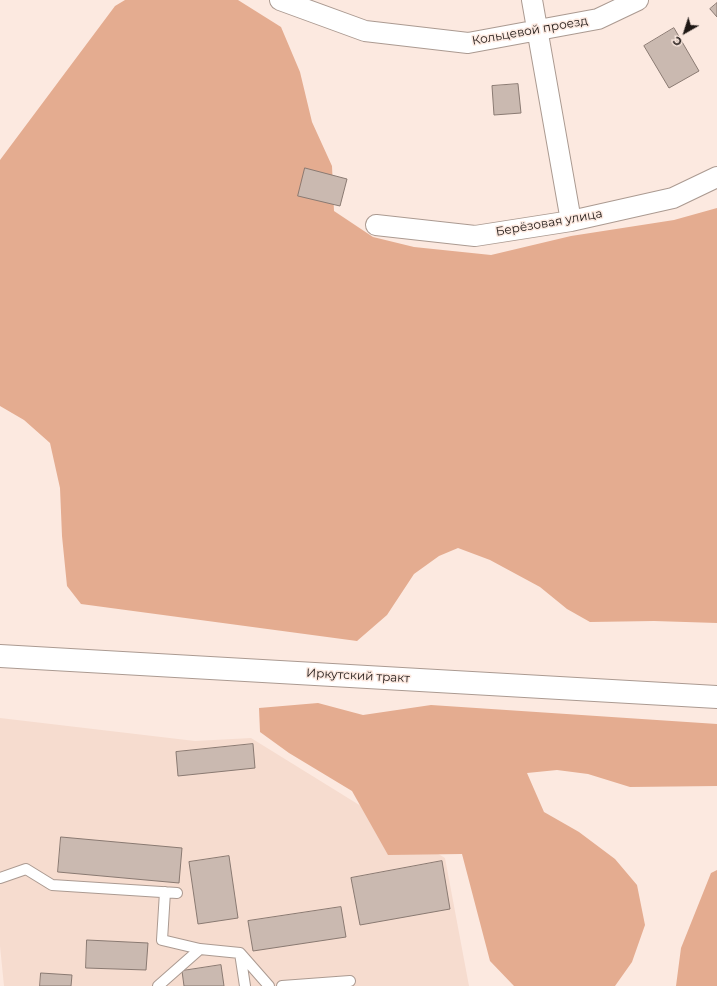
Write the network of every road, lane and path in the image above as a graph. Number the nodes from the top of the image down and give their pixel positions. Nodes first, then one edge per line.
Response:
1 (280, 0) edge
2 (532, 0) edge
3 (638, 0) edge
4 (537, 30) junction
5 (717, 178) edge
6 (571, 221) junction
7 (376, 225) dead end
8 (0, 656) edge
9 (717, 697) edge
10 (0, 878) edge
11 (165, 892) junction
12 (177, 893) dead end
13 (200, 949) junction
14 (240, 953) junction
15 (350, 981) dead end
16 (158, 986) edge
17 (245, 986) edge
18 (269, 986) edge
19 (282, 986) edge

1 - 4 street, Кольцевой проезд
2 - 4 street
3 - 4 street, Кольцевой проезд
4 - 6 street
5 - 6 street, Берёзовая улица
6 - 7 street, Берёзовая улица
8 - 9 main road, Иркутский тракт
10 - 11 lane
11 - 12 lane
11 - 13 lane
13 - 14 lane
13 - 16 lane
14 - 17 lane
14 - 18 lane
15 - 19 lane

